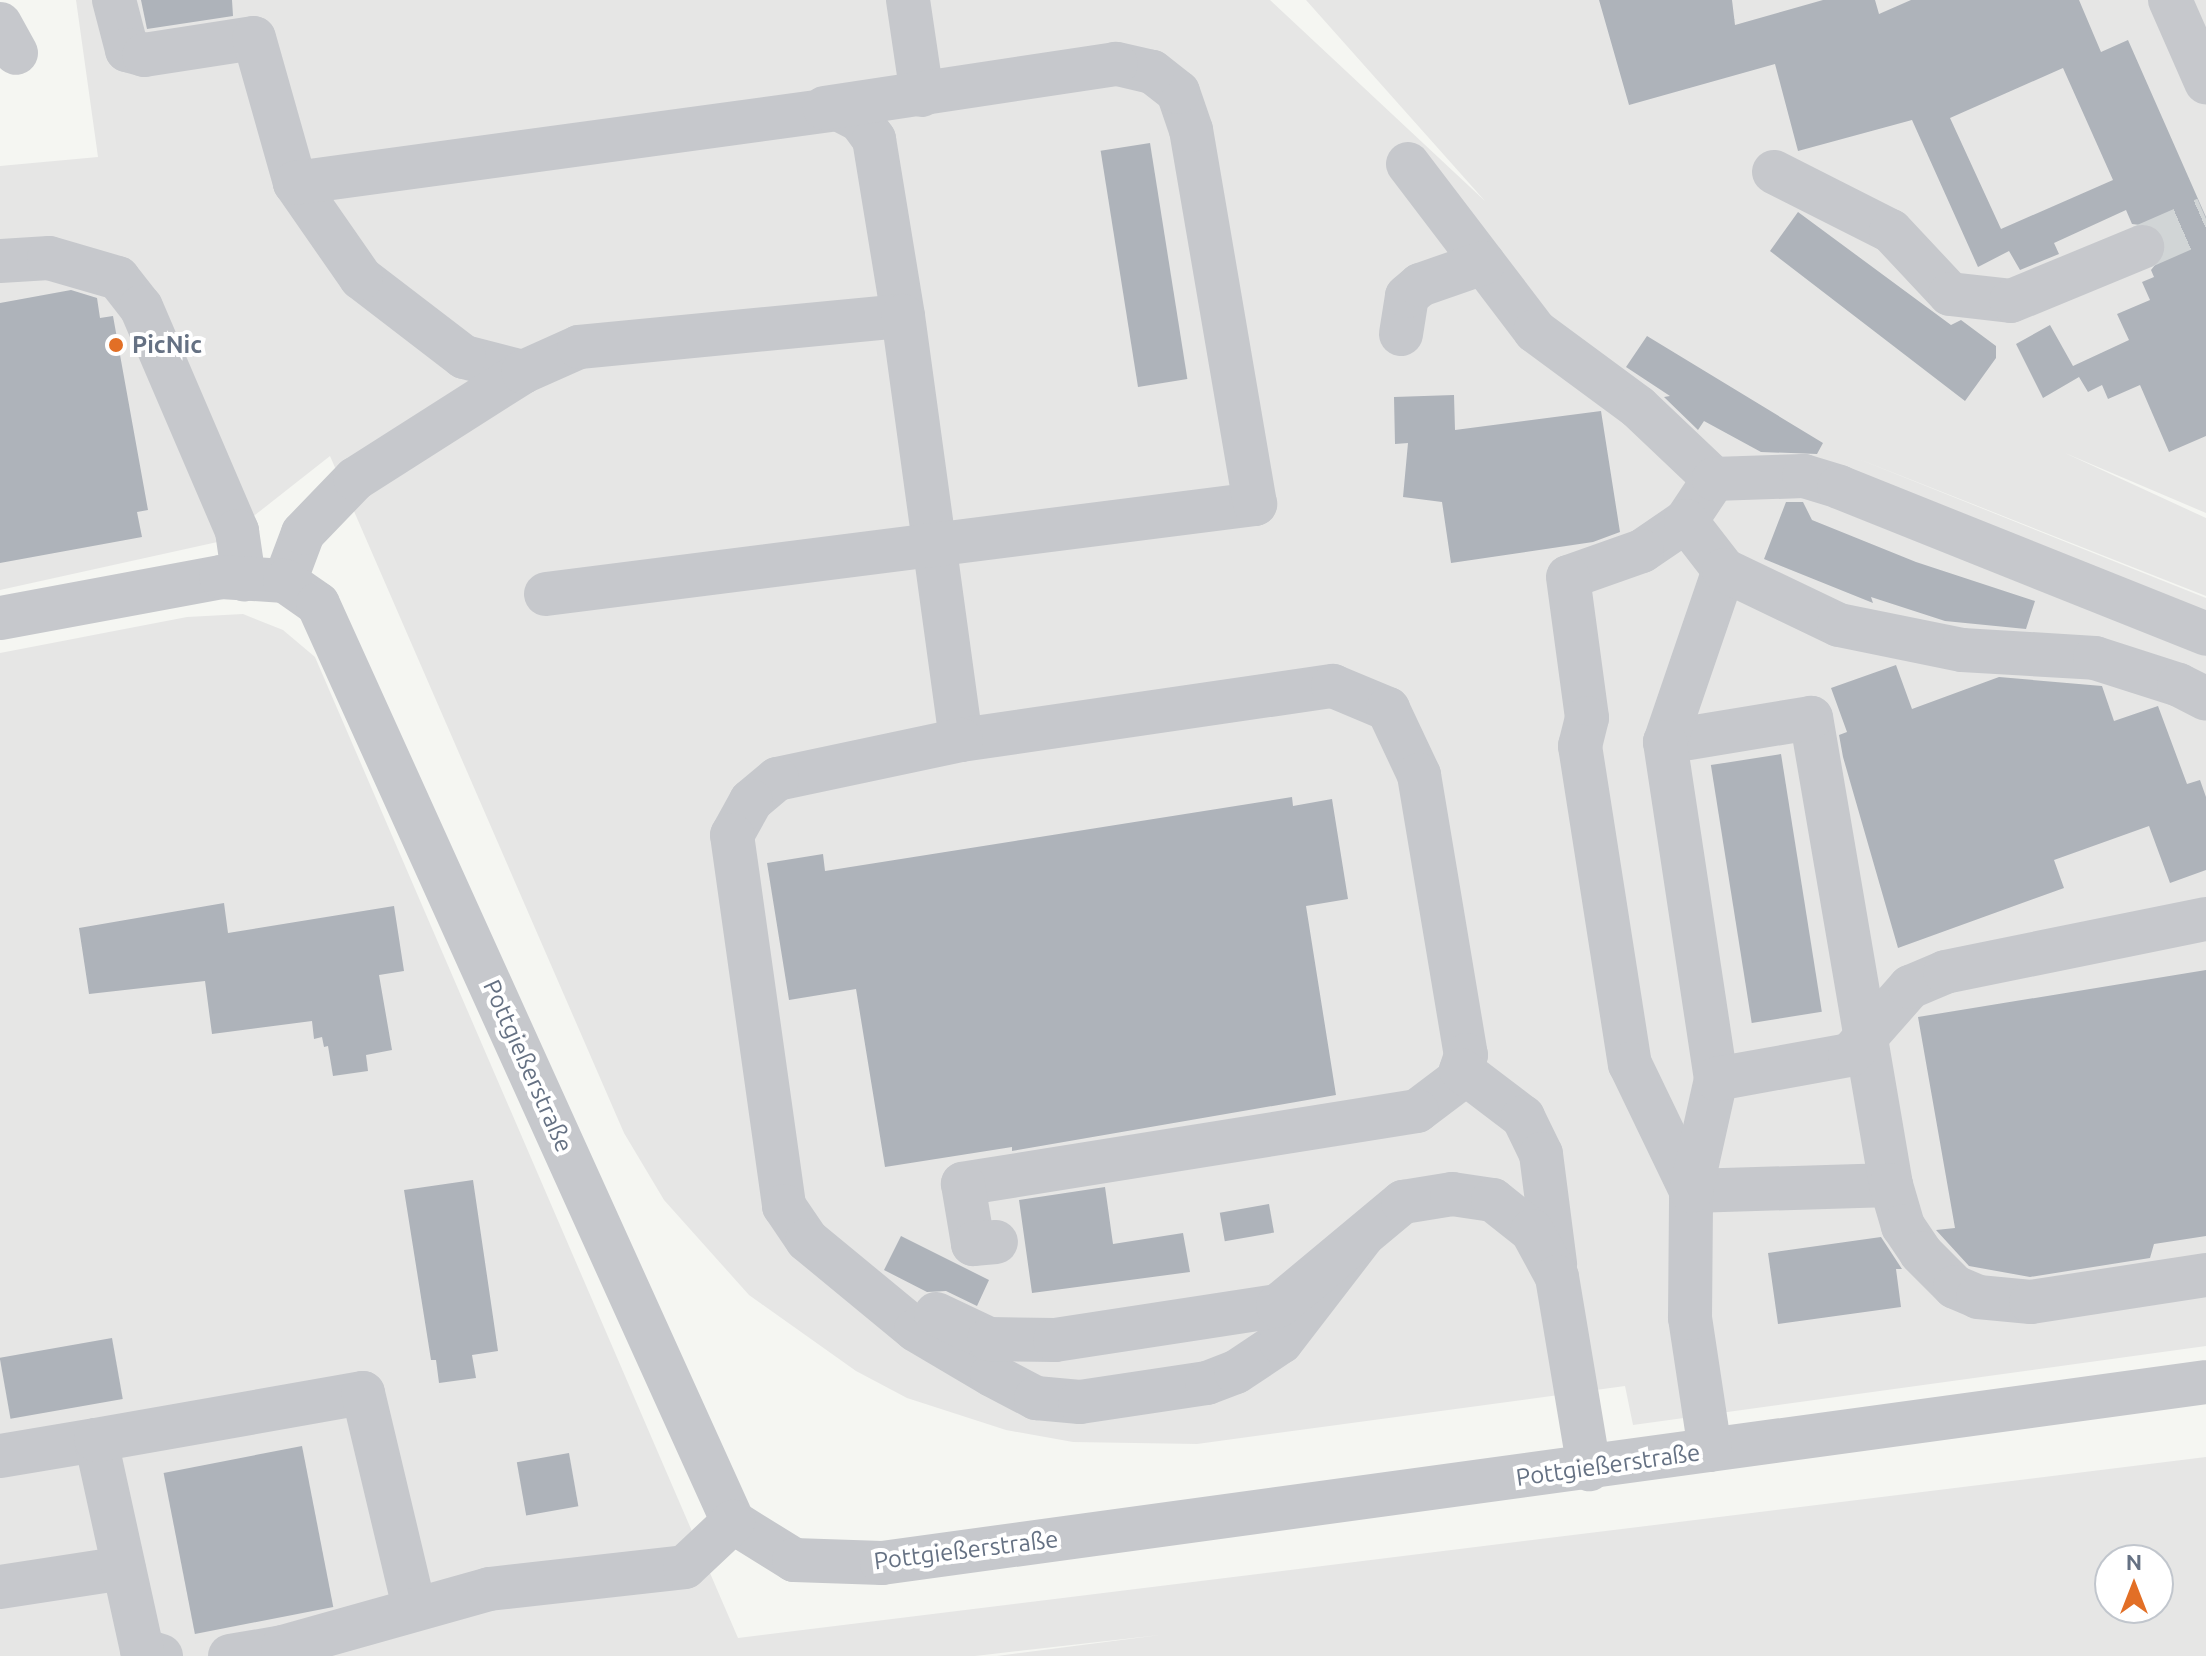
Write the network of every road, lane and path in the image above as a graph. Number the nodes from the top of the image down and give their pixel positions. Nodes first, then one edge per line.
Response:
1 (114, 0) edge
2 (908, 0) edge
3 (2170, 0) edge
4 (2206, 82) edge
5 (922, 95) junction
6 (824, 108) junction
7 (1408, 164) dead end
8 (1774, 172) dead end
9 (295, 183) junction
10 (2142, 247) tunnel mouth
11 (0, 261) edge
12 (1483, 263) junction
13 (903, 316) junction
14 (1401, 334) dead end
15 (523, 372) junction
16 (1714, 479) junction
17 (1686, 521) junction
18 (938, 547) junction
19 (1724, 570) junction
20 (282, 588) junction
21 (546, 594) dead end
22 (0, 618) edge
23 (2206, 634) edge
24 (2206, 699) edge
25 (961, 740) junction
26 (1665, 742) junction
27 (2206, 919) edge
28 (1866, 1038) junction
29 (1461, 1070) junction
30 (1716, 1079) junction
31 (1891, 1185) junction
32 (1691, 1191) junction
33 (1362, 1237) junction
34 (996, 1242) dead end
35 (833, 1264) junction
36 (2206, 1275) edge
37 (1557, 1277) junction
38 (2206, 1382) edge
39 (96, 1440) junction
40 (1710, 1450) junction
41 (0, 1456) edge
42 (1589, 1469) junction
43 (733, 1522) junction
44 (124, 1568) junction
45 (0, 1587) edge
46 (414, 1607) junction
47 (161, 1656) edge
48 (230, 1656) edge

1 - 9 street
2 - 5 street
3 - 4 street
5 - 6 street
5 - 18 street
6 - 9 street
6 - 13 street
7 - 12 street
8 - 10 street
9 - 15 street
11 - 20 street, Pottgießerstraße
12 - 14 street
12 - 16 street
13 - 15 street
13 - 18 street
15 - 20 street
16 - 17 street
16 - 23 street
17 - 19 street
17 - 32 street
18 - 21 street
18 - 25 street
19 - 24 street
19 - 26 street
20 - 22 street
20 - 43 street, Pottgießerstraße
25 - 29 street
25 - 35 street
26 - 28 street
26 - 30 street
27 - 28 street
28 - 30 street
28 - 31 street
29 - 34 street
29 - 37 street
30 - 32 street
31 - 32 street
31 - 36 street
32 - 40 street
33 - 35 street
33 - 35 street
33 - 37 street
37 - 42 street
38 - 40 street, Pottgießerstraße
39 - 41 street
39 - 44 street
39 - 46 street
40 - 42 street, Pottgießerstraße
42 - 43 street, Pottgießerstraße
43 - 46 street
44 - 45 street
44 - 47 street
46 - 48 street

